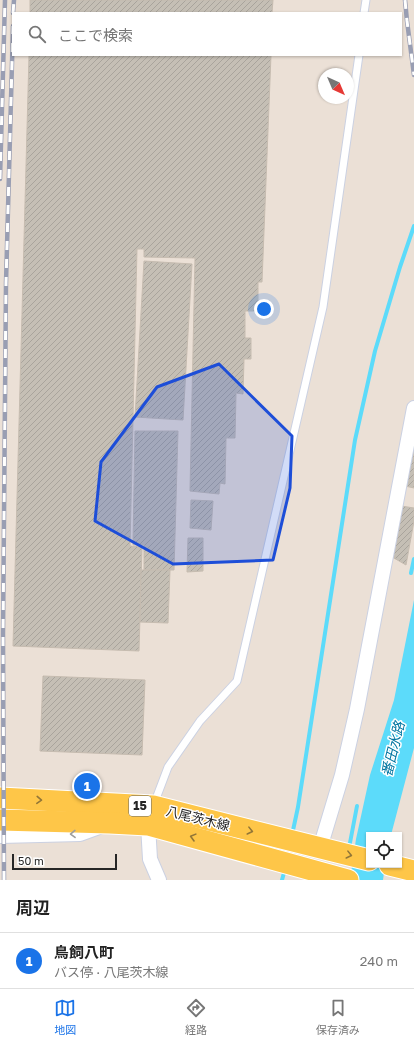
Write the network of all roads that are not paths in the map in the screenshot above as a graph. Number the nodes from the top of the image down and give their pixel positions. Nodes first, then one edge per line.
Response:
1 (366, 0) edge
2 (364, 12) edge
3 (359, 56) edge
4 (414, 408) edge
5 (0, 798) edge
6 (151, 816) junction
7 (0, 820) edge
8 (110, 823) junction
9 (0, 836) edge
10 (319, 848) junction
11 (366, 859) edge
12 (159, 880) edge
13 (348, 880) edge

1 - 2 lane
3 - 6 lane
4 - 10 street
5 -> 6 main road, 八尾茨木線 / 15
6 - 8 main road, 八尾茨木線 / 15
6 -> 10 main road, 八尾茨木線 / 15
6 - 12 street
13 -> 6 main road, 八尾茨木線 / 15
7 - 8 main road, 八尾茨木線 / 15
8 -> 9 street
10 -> 11 main road, 八尾茨木線 / 15

